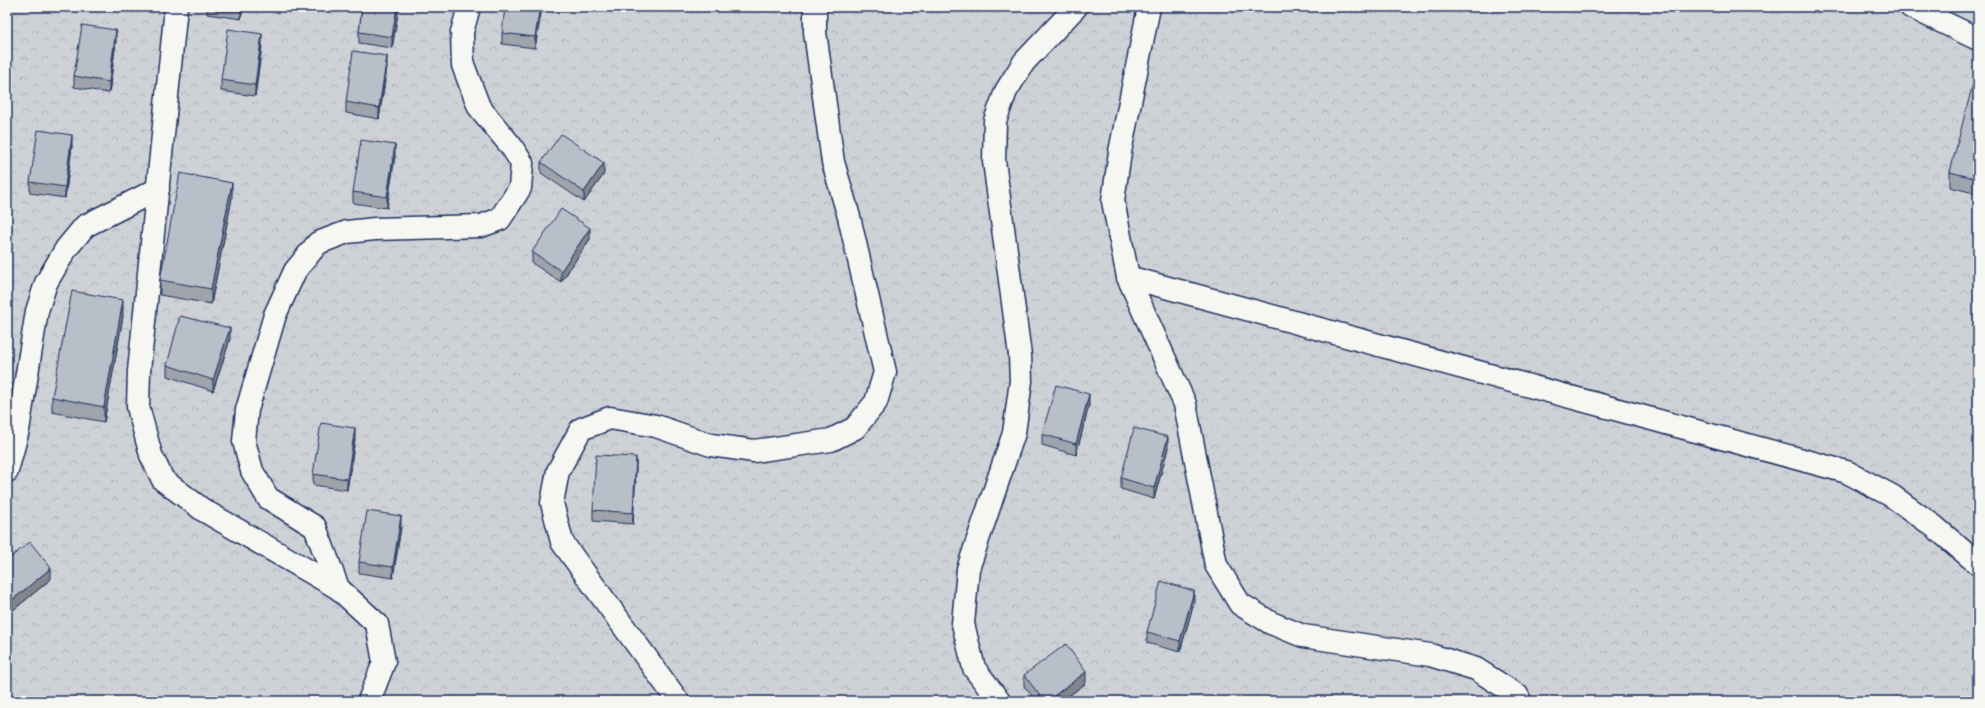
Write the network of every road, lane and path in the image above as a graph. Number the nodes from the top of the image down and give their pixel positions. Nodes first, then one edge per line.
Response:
1 (176, 7) edge
2 (469, 7) edge
3 (815, 7) edge
4 (1076, 7) edge
5 (1149, 7) edge
6 (1911, 7) edge
7 (1978, 39) edge
8 (158, 189) junction
9 (1128, 277) junction
10 (7, 470) edge
11 (1978, 564) edge
12 (338, 588) junction
13 (369, 701) edge
14 (678, 701) edge
15 (999, 701) edge
16 (1520, 701) edge

1 - 8 street
2 - 12 street
3 - 14 street
4 - 15 street
5 - 9 street
6 - 7 street
8 - 10 street
8 - 12 street
9 - 11 street
9 - 16 street
12 - 13 street

